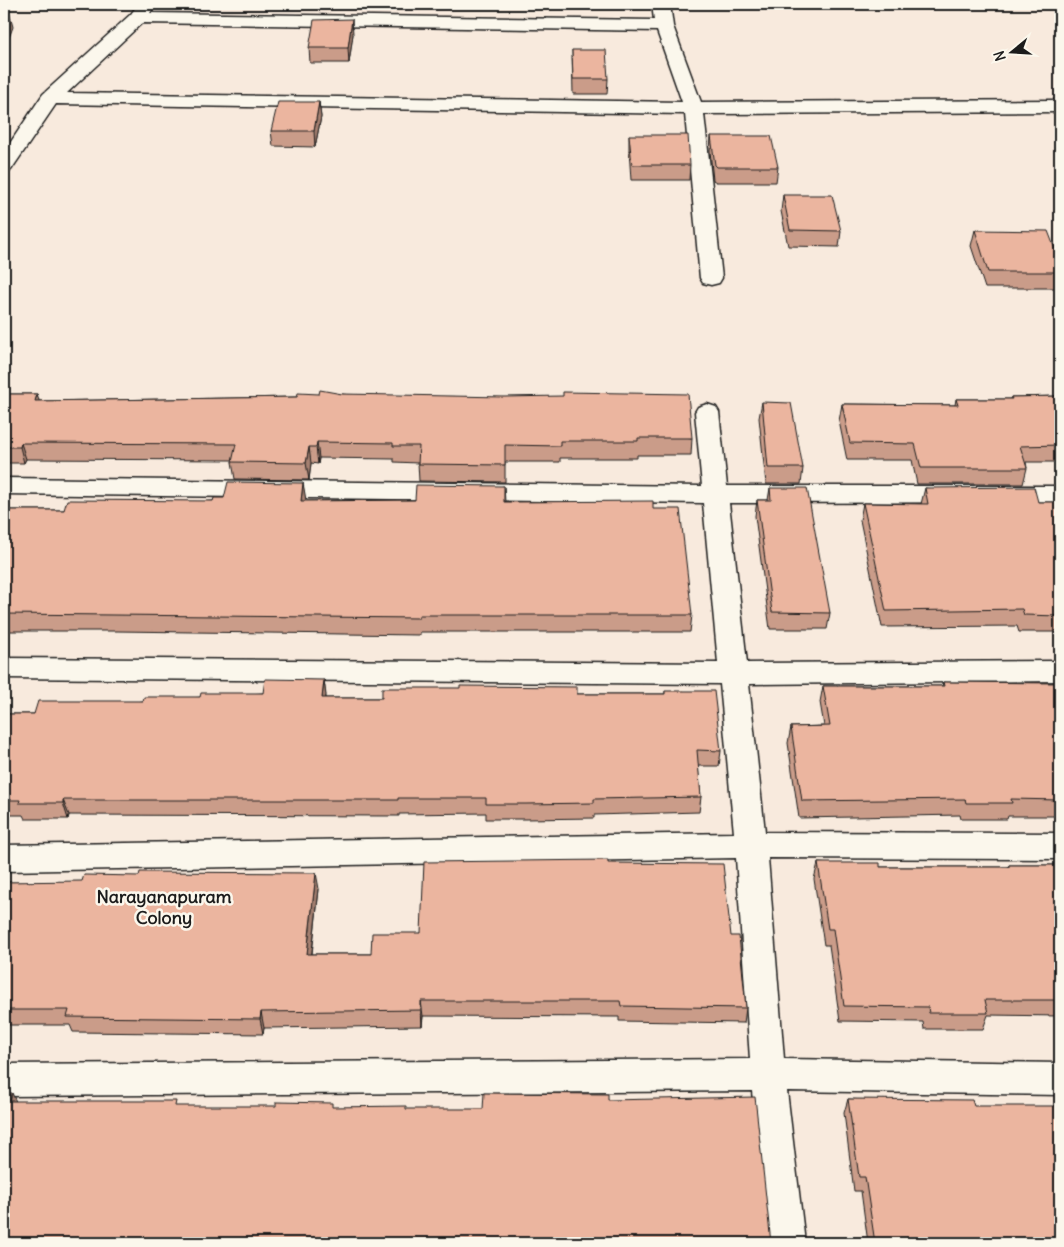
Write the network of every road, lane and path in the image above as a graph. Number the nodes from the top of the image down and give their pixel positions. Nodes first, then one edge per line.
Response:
1 (661, 4) edge
2 (142, 11) edge
3 (664, 26) junction
4 (50, 98) junction
5 (1060, 106) edge
6 (694, 108) junction
7 (4, 166) edge
8 (711, 278) dead end
9 (707, 412) dead end
10 (4, 486) edge
11 (1060, 494) edge
12 (715, 495) junction
13 (4, 668) edge
14 (1060, 671) edge
15 (732, 674) junction
16 (751, 845) junction
17 (1060, 846) edge
18 (4, 858) edge
19 (768, 1075) junction
20 (1060, 1079) edge
21 (4, 1080) edge
22 (786, 1243) edge

1 - 3 street
2 - 3 street
2 - 4 street
3 - 6 street
4 - 6 street
4 - 7 street
5 - 6 street
6 - 8 street
9 - 12 street
10 - 12 street
11 - 12 street
12 - 15 street
13 - 15 street
14 - 15 street
15 - 16 street
16 - 17 street
16 - 18 street
16 - 19 street
19 - 20 street
19 - 21 street
19 - 22 street

